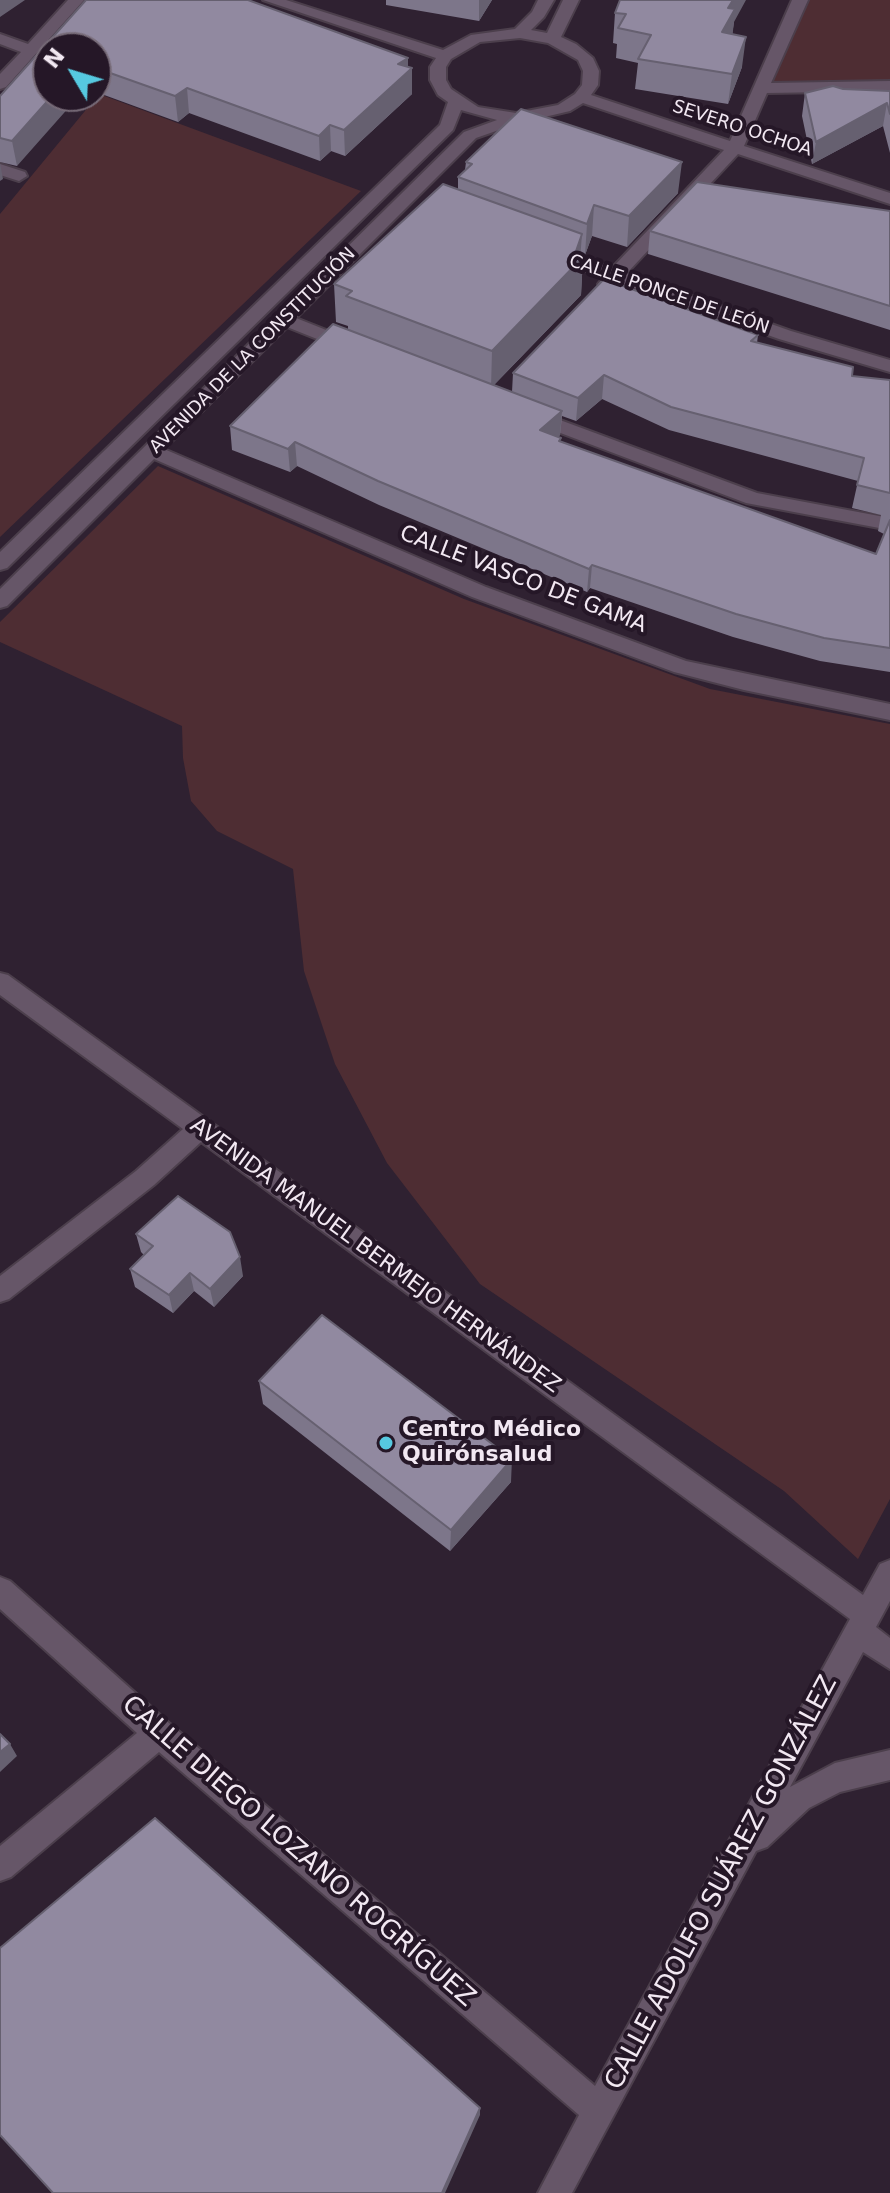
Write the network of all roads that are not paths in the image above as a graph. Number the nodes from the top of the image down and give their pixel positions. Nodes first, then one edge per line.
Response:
1 (76, 0) edge
2 (271, 0) edge
3 (546, 0) edge
4 (571, 0) edge
5 (800, 0) edge
6 (305, 5) edge
7 (520, 33) junction
8 (0, 39) edge
9 (552, 39) junction
10 (31, 50) junction
11 (445, 56) junction
12 (0, 84) edge
13 (890, 86) edge
14 (762, 88) junction
15 (581, 97) junction
16 (456, 102) junction
17 (516, 118) junction
18 (735, 148) junction
19 (0, 169) edge
20 (19, 176) dead end
21 (890, 199) edge
22 (544, 251) edge
23 (615, 276) junction
24 (593, 299) edge
25 (284, 319) junction
26 (368, 353) edge
27 (890, 366) edge
28 (508, 407) edge
29 (151, 451) junction
30 (890, 524) edge
31 (0, 563) edge
32 (0, 601) edge
33 (890, 712) edge
34 (0, 982) edge
35 (200, 1128) junction
36 (0, 1291) edge
37 (890, 1573) edge
38 (0, 1591) edge
39 (863, 1623) junction
40 (890, 1655) edge
41 (159, 1733) junction
42 (890, 1765) edge
43 (743, 1848) junction
44 (0, 1866) edge
45 (599, 2111) junction
46 (554, 2193) edge

1 - 10 street
2 - 6 street
3 - 7 street
4 - 9 street
5 - 14 street
6 - 11 street
7 - 9 street
7 - 11 street
8 - 10 street
9 - 15 street
10 - 12 street
11 - 16 street
13 - 14 street
14 - 18 street
15 - 17 street
15 - 18 street, SEVERO OCHOA
16 - 17 street
16 - 31 street, AVENIDA DE LA CONSTITUCIÓN
17 - 25 street, AVENIDA DE LA CONSTITUCIÓN
18 - 21 street, SEVERO OCHOA
18 - 23 street
19 - 20 street
22 - 23 street, CALLE PONCE DE LEÓN
23 - 24 street
23 - 27 street, CALLE PONCE DE LEÓN
25 - 26 street
25 - 29 street, AVENIDA DE LA CONSTITUCIÓN
28 - 30 street
29 - 32 street, AVENIDA DE LA CONSTITUCIÓN
29 - 33 street, CALLE VASCO DE GAMA
34 - 35 street, AVENIDA MANUEL BERMEJO HERNÁNDEZ
35 - 36 street
35 - 39 street, AVENIDA MANUEL BERMEJO HERNÁNDEZ
37 - 39 street, CALLE ADOLFO SUÁREZ GONZÁLEZ
38 - 41 street, CALLE DIEGO LOZANO ROGRÍGUEZ
39 - 40 street, AVENIDA MANUEL BERMEJO HERNÁNDEZ
39 - 43 street, CALLE ADOLFO SUÁREZ GONZÁLEZ
41 - 44 street
41 - 45 street, CALLE DIEGO LOZANO ROGRÍGUEZ
42 - 43 street
43 - 45 street, CALLE ADOLFO SUÁREZ GONZÁLEZ
45 - 46 street, CALLE ADOLFO SUÁREZ GONZÁLEZ

